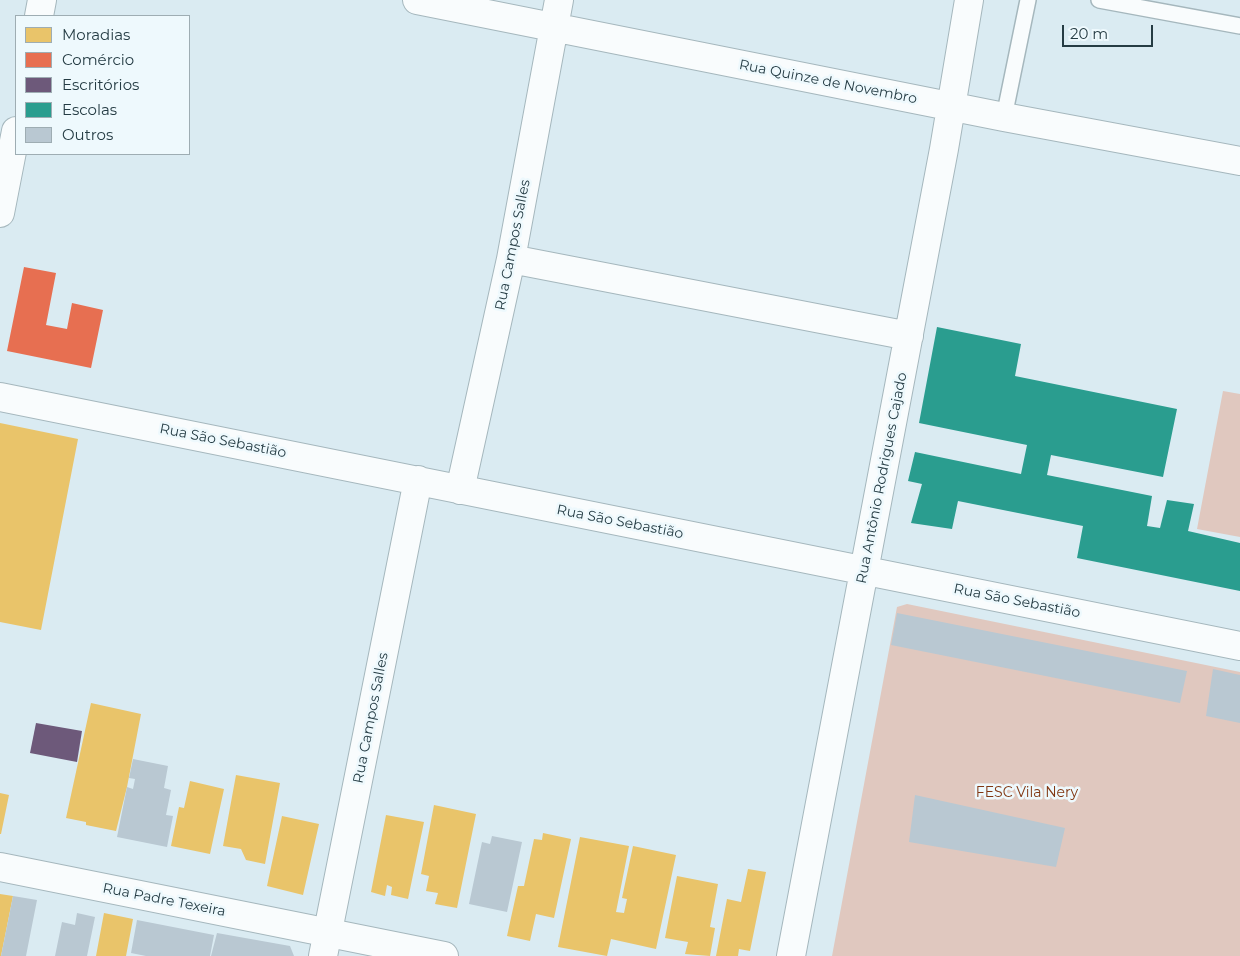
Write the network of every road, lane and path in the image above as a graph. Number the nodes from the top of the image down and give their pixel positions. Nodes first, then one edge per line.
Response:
1 (42, 0) edge
2 (417, 0) edge
3 (559, 0) edge
4 (969, 0) edge
5 (1028, 0) edge
6 (1099, 0) edge
7 (39, 15) edge
8 (1240, 26) edge
9 (554, 28) junction
10 (952, 107) junction
11 (1004, 117) junction
12 (15, 136) edge
13 (1240, 161) edge
14 (0, 213) edge
15 (511, 259) junction
16 (909, 336) junction
17 (0, 397) edge
18 (418, 480) junction
19 (460, 490) junction
20 (864, 571) junction
21 (1240, 646) edge
22 (0, 867) edge
23 (326, 945) edge
24 (444, 956) edge
25 (791, 956) edge

1 - 7 street
2 - 9 street, Rua Quinze de Novembro
3 - 9 street, Rua Campos Salles
4 - 10 street, Rua Antônio Rodrigues Cajado
5 - 11 lane
6 - 8 lane
9 - 10 street, Rua Quinze de Novembro
9 - 15 street, Rua Campos Salles
10 - 11 street, Rua Quinze de Novembro
10 - 16 street, Rua Antônio Rodrigues Cajado
11 - 13 street, Rua Quinze de Novembro
12 - 14 street
15 - 16 street
15 - 19 street, Rua Campos Salles
16 - 20 street, Rua Antônio Rodrigues Cajado
17 - 18 street, Rua São Sebastião
18 - 19 street, Rua São Sebastião
18 - 23 street, Rua Campos Salles
19 - 20 street, Rua São Sebastião
20 - 21 street, Rua São Sebastião
20 - 25 street, Rua Antônio Rodrigues Cajado
22 - 23 street, Rua Padre Texeira
23 - 24 street, Rua Padre Texeira

